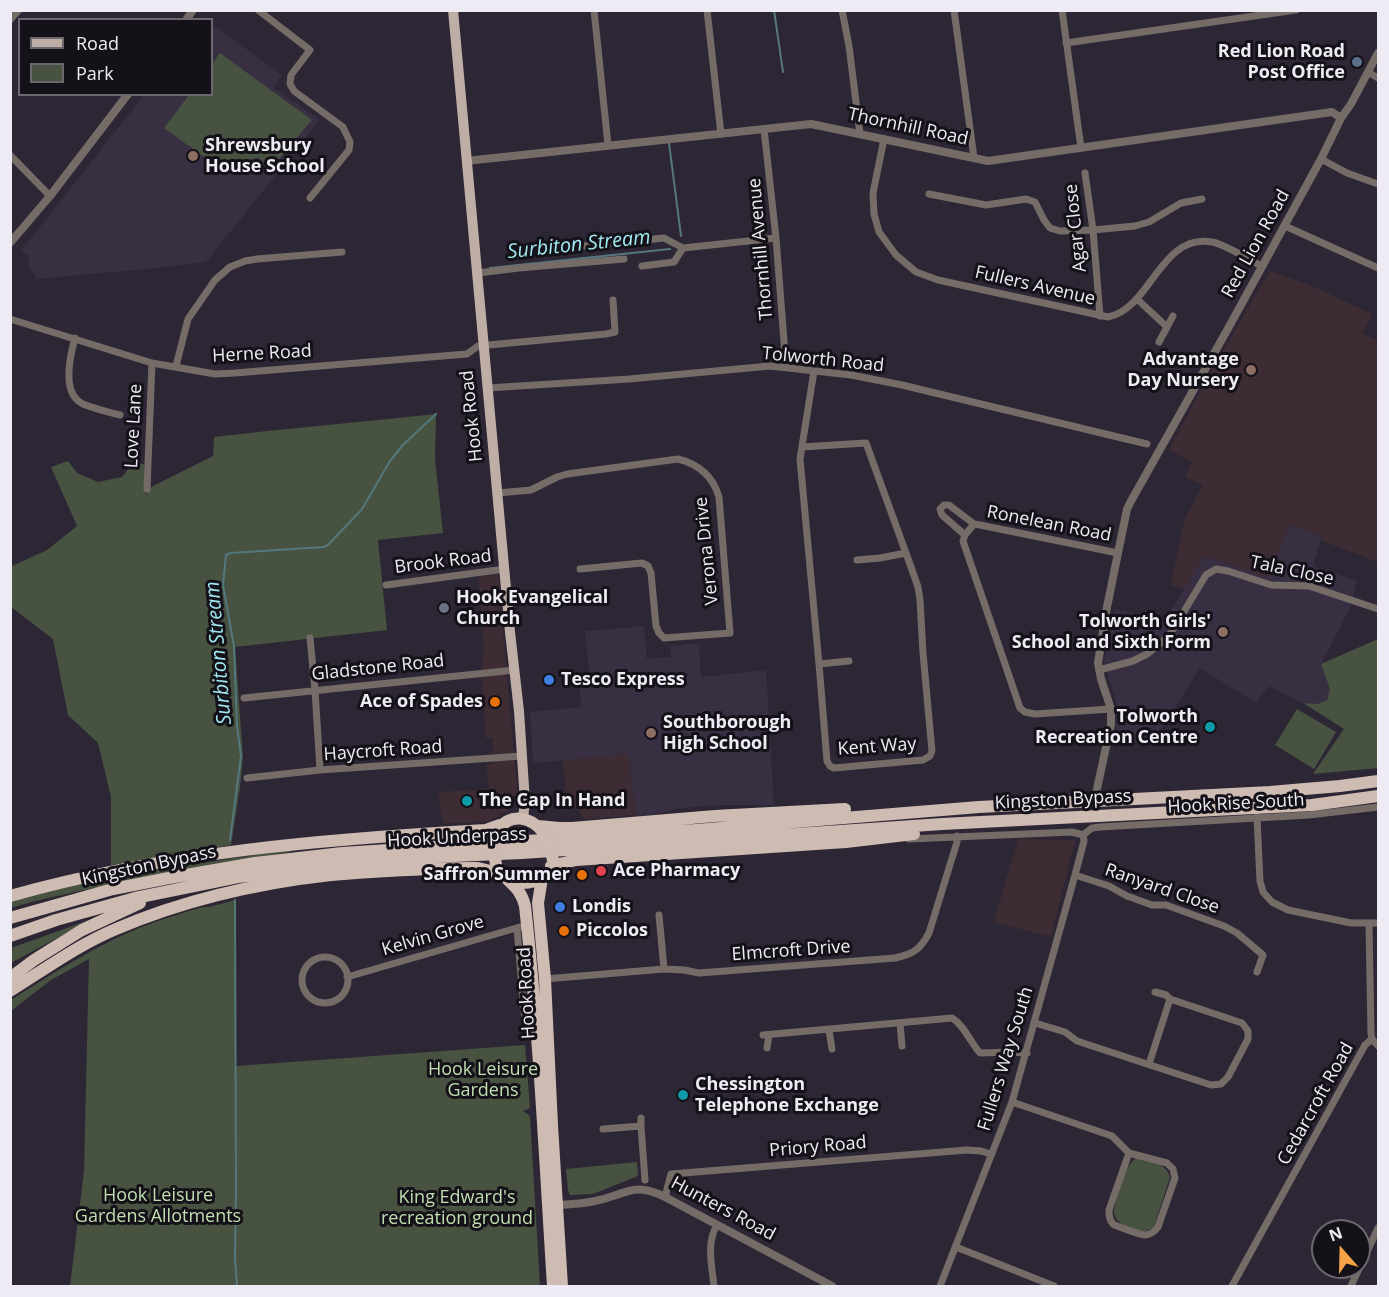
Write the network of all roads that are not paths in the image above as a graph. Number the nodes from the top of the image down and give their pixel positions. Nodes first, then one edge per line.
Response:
1 (19, 10) edge
2 (258, 10) edge
3 (453, 10) edge
4 (594, 10) edge
5 (707, 10) edge
6 (842, 10) edge
7 (954, 10) edge
8 (1062, 10) edge
9 (1296, 10) edge
10 (10, 20) edge
11 (1066, 43) junction
12 (1378, 53) edge
13 (1368, 72) junction
14 (1378, 78) edge
15 (126, 96) edge
16 (1341, 118) junction
17 (764, 129) junction
18 (721, 134) junction
19 (860, 134) junction
20 (884, 139) junction
21 (608, 145) junction
22 (1081, 148) junction
23 (10, 156) edge
24 (974, 158) junction
25 (1321, 159) junction
26 (466, 161) junction
27 (1085, 173) dead end
28 (1378, 184) edge
29 (929, 194) dead end
30 (50, 196) junction
31 (310, 198) dead end
32 (1202, 200) dead end
33 (1285, 226) junction
34 (1093, 230) junction
35 (776, 238) junction
36 (10, 243) edge
37 (683, 248) junction
38 (554, 249) dead end
39 (342, 252) dead end
40 (624, 259) dead end
41 (642, 266) dead end
42 (1262, 266) junction
43 (1378, 268) edge
44 (477, 273) junction
45 (1137, 299) junction
46 (613, 300) dead end
47 (1100, 316) junction
48 (1173, 316) dead end
49 (10, 319) edge
50 (1167, 327) junction
51 (75, 338) junction
52 (1159, 342) dead end
53 (484, 346) junction
54 (152, 363) junction
55 (176, 366) junction
56 (786, 367) junction
57 (814, 371) junction
58 (488, 388) junction
59 (120, 415) dead end
60 (1147, 444) dead end
61 (802, 447) junction
62 (147, 489) dead end
63 (498, 493) junction
64 (974, 524) junction
65 (965, 535) junction
66 (906, 553) junction
67 (1118, 553) junction
68 (857, 560) dead end
69 (505, 569) junction
70 (580, 569) dead end
71 (386, 585) dead end
72 (1378, 609) edge
73 (310, 638) dead end
74 (849, 662) dead end
75 (819, 664) junction
76 (515, 670) junction
77 (1099, 670) junction
78 (315, 690) junction
79 (244, 698) dead end
80 (1111, 709) junction
81 (522, 756) junction
82 (320, 770) junction
83 (247, 778) dead end
84 (1378, 781) edge
85 (1378, 796) edge
86 (1096, 800) junction
87 (1378, 807) edge
88 (972, 808) junction
89 (1257, 817) junction
90 (523, 818) junction
91 (1019, 820) junction
92 (760, 824) joint
93 (541, 829) junction
94 (497, 830) junction
95 (1083, 835) junction
96 (957, 836) junction
97 (749, 837) joint
98 (846, 842) junction
99 (297, 858) joint
100 (552, 863) junction
101 (501, 872) junction
102 (1076, 875) junction
103 (542, 878) junction
104 (169, 891) junction
105 (10, 896) edge
106 (658, 915) dead end
107 (10, 918) edge
108 (1378, 923) edge
109 (1369, 924) junction
110 (522, 927) junction
111 (1237, 933) junction
112 (10, 936) edge
113 (1230, 940) dead end
114 (664, 969) junction
115 (1257, 972) dead end
116 (347, 976) junction
117 (10, 978) edge
118 (539, 979) junction
119 (10, 991) edge
120 (1155, 992) dead end
121 (1170, 999) junction
122 (535, 1019) junction
123 (900, 1023) junction
124 (1035, 1023) junction
125 (830, 1030) junction
126 (1372, 1039) junction
127 (902, 1046) dead end
128 (1378, 1046) edge
129 (767, 1048) dead end
130 (832, 1049) dead end
131 (1027, 1053) junction
132 (1149, 1064) junction
133 (1012, 1102) junction
134 (603, 1128) dead end
135 (1129, 1153) junction
136 (991, 1154) junction
137 (654, 1177) dead end
138 (645, 1180) junction
139 (643, 1190) junction
140 (665, 1197) junction
141 (557, 1205) junction
142 (717, 1226) junction
143 (1378, 1228) edge
144 (956, 1247) junction
145 (553, 1287) edge
146 (562, 1287) edge
147 (714, 1287) edge
148 (832, 1287) edge
149 (940, 1287) edge
150 (1054, 1287) edge
151 (1232, 1287) edge
152 (1351, 1287) edge

1 - 10 street
2 - 31 street
3 - 26 main road, Hook Road
4 - 21 street
5 - 18 street
6 - 19 street
7 - 24 street
8 - 11 street
9 - 11 street
11 - 22 street
12 - 13 street, Red Lion Road
13 - 14 street
13 - 16 street, Red Lion Road
15 - 30 street
16 - 22 street, Thornhill Road
16 - 25 street, Red Lion Road
17 - 18 street, Thornhill Road
17 - 19 street, Thornhill Road
17 - 35 street, Thornhill Avenue
18 - 21 street, Thornhill Road
19 - 20 street, Thornhill Road
20 - 24 street, Thornhill Road
20 - 47 street, Fullers Avenue
21 - 26 street, Thornhill Road
22 - 24 street, Thornhill Road
23 - 30 street
25 - 28 street
25 - 33 street, Red Lion Road
26 - 44 main road, Hook Road
27 - 34 street, Agar Close
29 - 34 street
30 - 36 street
32 - 34 street
33 - 42 street, Red Lion Road
33 - 43 street
34 - 47 street, Agar Close
35 - 37 street
35 - 56 street, Thornhill Avenue
37 - 38 street
37 - 41 street
39 - 55 street
40 - 44 street
42 - 45 street, Fullers Avenue
42 - 67 street, Red Lion Road
44 - 53 main road, Hook Road
45 - 47 street, Fullers Avenue
45 - 50 street
46 - 53 street, Herne Road
48 - 50 street
49 - 51 street, Herne Road
50 - 52 street
51 - 54 street, Herne Road
51 - 59 street
53 - 55 street, Herne Road
53 - 58 main road, Hook Road
54 - 55 street, Herne Road
54 - 62 street, Love Lane
56 - 57 street, Tolworth Road
56 - 58 street, Tolworth Road
57 - 60 street, Tolworth Road
57 - 61 street, Kent Way
58 - 63 main road, Hook Road
61 - 66 street, Kent Way
61 - 75 street, Kent Way
63 - 69 main road, Hook Road
63 - 70 street, Verona Drive
64 - 65 street, Ronelean Road
64 - 65 street, Ronelean Road
64 - 67 street, Ronelean Road
65 - 80 street, Ronelean Road
66 - 68 street
66 - 75 street, Kent Way
67 - 77 street, Red Lion Road
69 - 71 street, Brook Road
69 - 76 main road, Hook Road
72 - 77 street, Tala Close
73 - 78 street
74 - 75 street
76 - 78 street, Gladstone Road
76 - 81 main road, Hook Road
77 - 80 street
78 - 79 street, Gladstone Road
78 - 82 street
80 - 86 street
81 - 82 street, Haycroft Road
81 - 90 main road, Hook Road
82 - 83 street, Haycroft Road
84 - 86 highway, Kingston Bypass
85 - 91 highway, Kingston Bypass
86 - 88 highway, Kingston Bypass
87 - 89 street, Hook Rise South
88 - 92 highway, Kingston Bypass
88 - 93 highway
89 - 95 street, Hook Rise South
89 - 109 street
90 - 93 highway
90 - 94 highway
91 - 97 highway, Kingston Bypass
91 - 98 highway
92 - 99 highway, Hook Underpass
93 - 100 highway, bridge
94 - 101 highway, bridge
94 - 105 highway
95 - 96 street, Hook Rise South
95 - 102 street, Fullers Way South
96 - 98 street, Hook Rise South
96 - 114 street, Elmcroft Drive
97 - 104 highway, Hook Underpass
98 - 100 highway
99 - 107 highway, Kingston Bypass
100 - 103 highway
101 - 103 highway
101 - 110 highway
101 - 119 highway
102 - 111 street, Ranyard Close
102 - 124 street, Fullers Way South
103 - 118 highway, Hook Road
104 - 112 highway
104 - 117 highway
106 - 114 street
108 - 109 street
109 - 126 street, Cedarcroft Road
110 - 116 street, Kelvin Grove
110 - 118 highway
110 - 122 street
111 - 113 street, Ranyard Close
111 - 115 street, Ranyard Close
114 - 118 street, Elmcroft Drive
116 - 116 street
118 - 122 highway, Hook Road
118 - 141 highway, Hook Road
120 - 121 street
121 - 132 street
121 - 132 street
122 - 145 highway, Hook Road
123 - 125 street
123 - 127 street
123 - 131 street
124 - 131 street, Fullers Way South
124 - 132 street
125 - 129 street
125 - 130 street
126 - 128 street
126 - 151 street, Cedarcroft Road
131 - 133 street, Fullers Way South
133 - 135 street
133 - 136 street, Fullers Way South
134 - 138 street
135 - 135 street
136 - 140 street, Priory Road
136 - 144 street, Fullers Way South
137 - 138 street
138 - 139 street
139 - 140 street, Hunters Road
139 - 141 street, Hunters Road
140 - 142 street, Hunters Road
141 - 146 highway, Hook Road
142 - 147 street
142 - 148 street, Hunters Road
143 - 152 street
144 - 149 street, Fullers Way South
144 - 150 street

